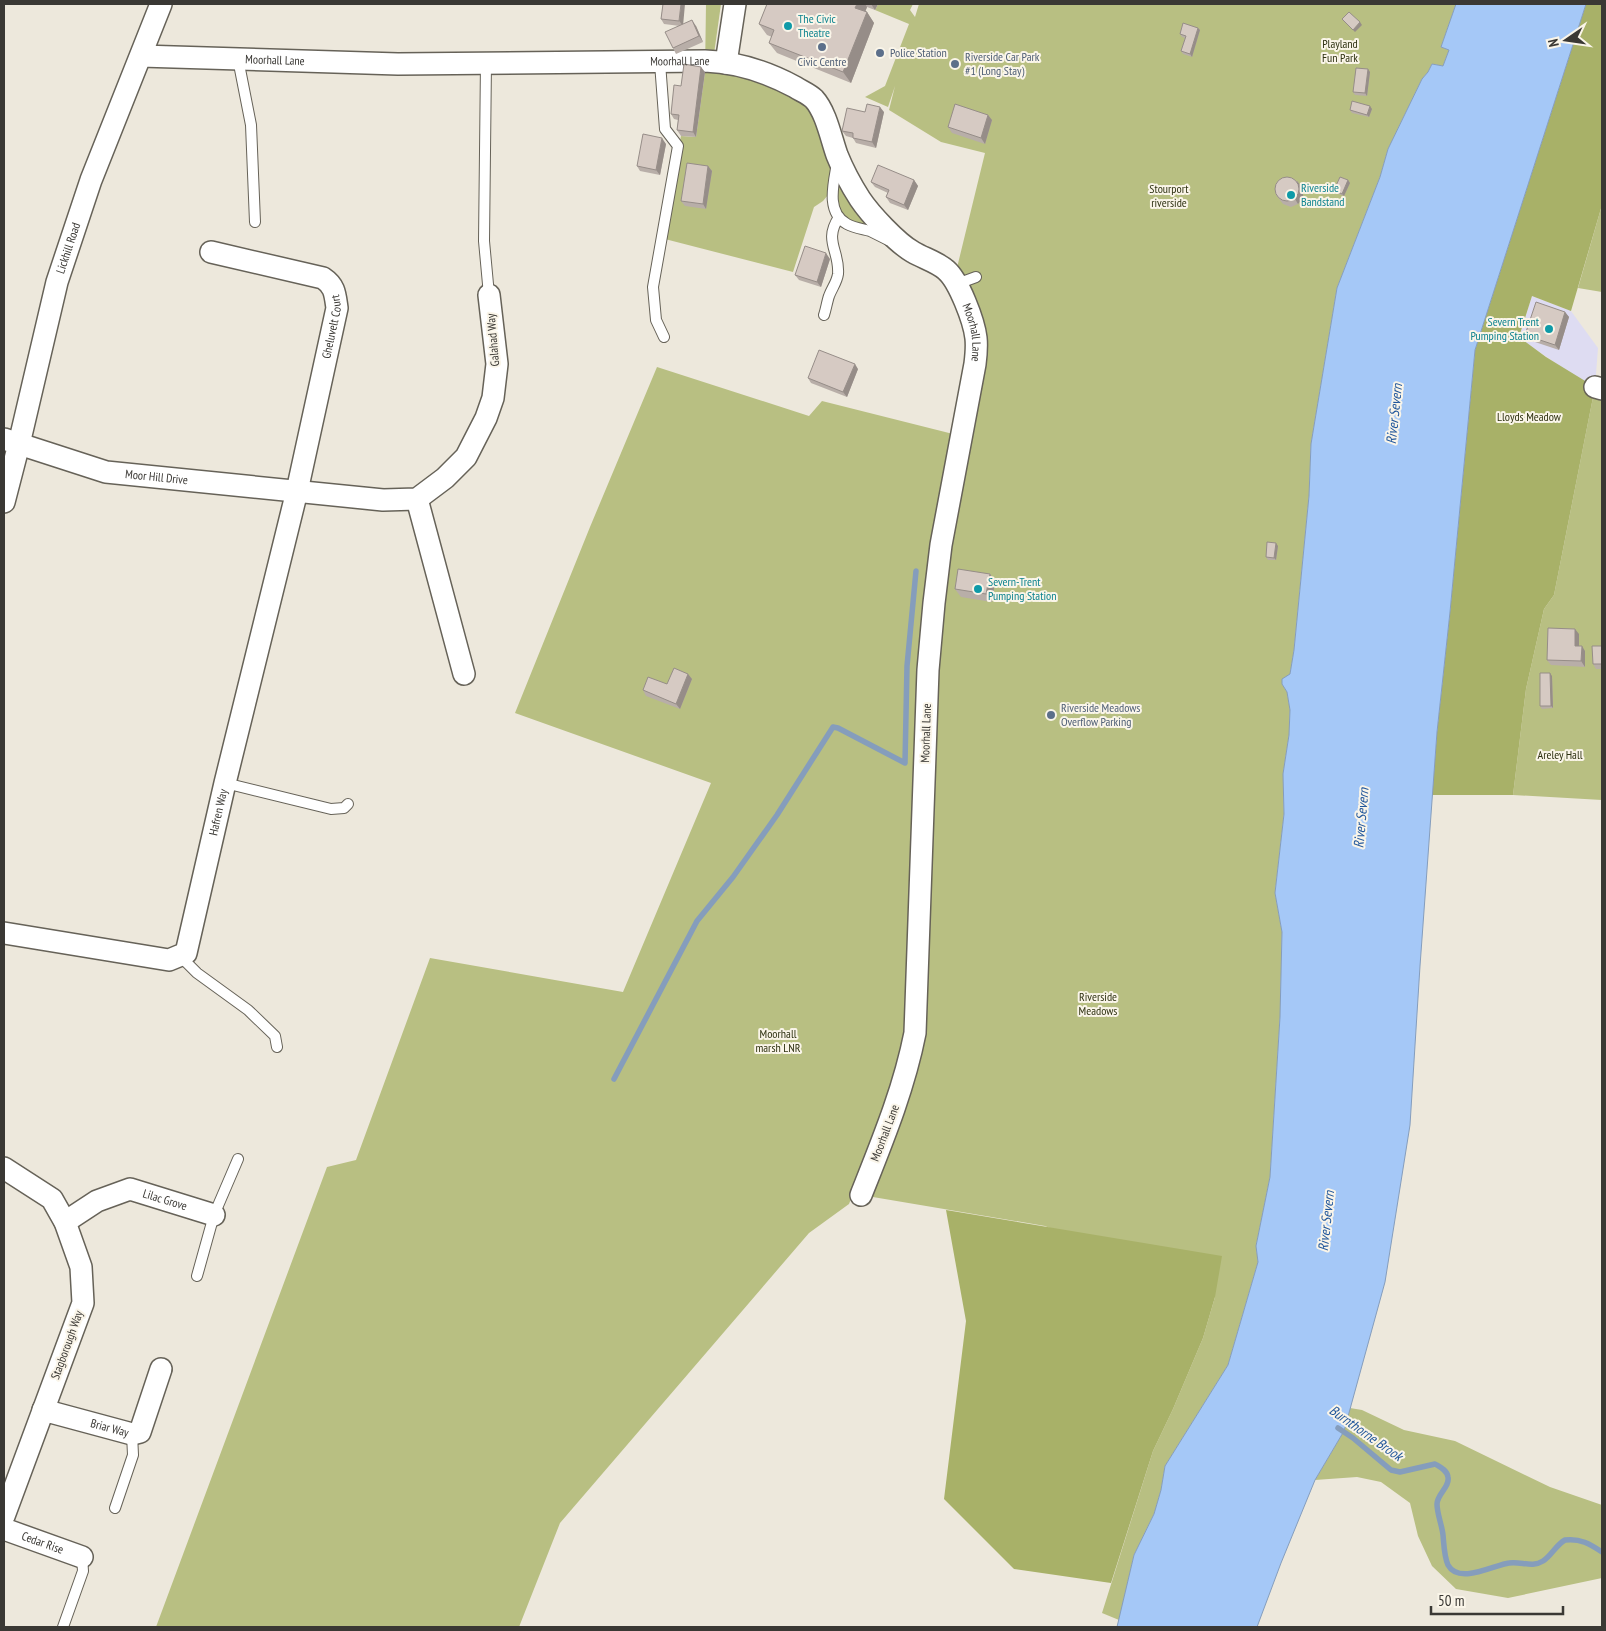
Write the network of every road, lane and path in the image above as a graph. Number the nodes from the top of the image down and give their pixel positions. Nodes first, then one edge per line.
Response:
1 (161, 4) edge
2 (735, 4) edge
3 (141, 56) junction
4 (238, 59) junction
5 (486, 62) junction
6 (660, 62) junction
7 (726, 63) junction
8 (838, 156) junction
9 (839, 217) junction
10 (255, 222) dead end
11 (911, 251) junction
12 (211, 252) dead end
13 (488, 295) joint
14 (824, 315) dead end
15 (664, 337) dead end
16 (12, 442) edge
17 (297, 491) junction
18 (417, 498) junction
19 (4, 502) edge
20 (464, 674) dead end
21 (225, 783) junction
22 (348, 804) dead end
23 (4, 933) edge
24 (180, 956) junction
25 (277, 1047) dead end
26 (238, 1159) dead end
27 (4, 1168) edge
28 (861, 1195) dead end
29 (214, 1214) junction
30 (65, 1222) junction
31 (197, 1276) dead end
32 (161, 1369) dead end
33 (44, 1410) junction
34 (132, 1434) junction
35 (9, 1486) edge
36 (115, 1508) dead end
37 (4, 1516) edge
38 (4, 1529) edge
39 (82, 1556) joint
40 (63, 1627) edge

1 - 3 street, Lickhill Road
2 - 7 street
3 - 4 street, Moorhall Lane
3 - 16 street, Lickhill Road
4 - 5 street, Moorhall Lane
4 - 10 lane, Moorhall Lane
5 - 6 street, Moorhall Lane
5 - 13 lane, Galahad Way
6 - 7 street, Moorhall Lane
6 - 15 lane
7 - 8 street, Moorhall Lane
8 - 9 lane
8 - 11 street, Moorhall Lane
9 - 11 lane
9 - 14 lane
11 - 28 street, Moorhall Lane
12 - 17 street, Gheluvelt Court
13 - 18 street, Galahad Way
16 - 17 street, Moor Hill Drive
16 - 19 street, Lickhill Road
17 - 18 street
17 - 21 street, Hafren Way
18 - 20 street
21 - 22 lane
21 - 24 street, Hafren Way
23 - 24 street
24 - 25 lane
26 - 29 lane
27 - 30 street, Stagborough Way
29 - 30 street, Lilac Grove
29 - 31 lane
30 - 33 street, Stagborough Way
32 - 34 street, Briar Way
33 - 34 street, Briar Way
33 - 35 street, Stagborough Way
34 - 36 lane
35 - 37 street, Stagborough Way
38 - 39 street, Cedar Rise
39 - 40 lane

